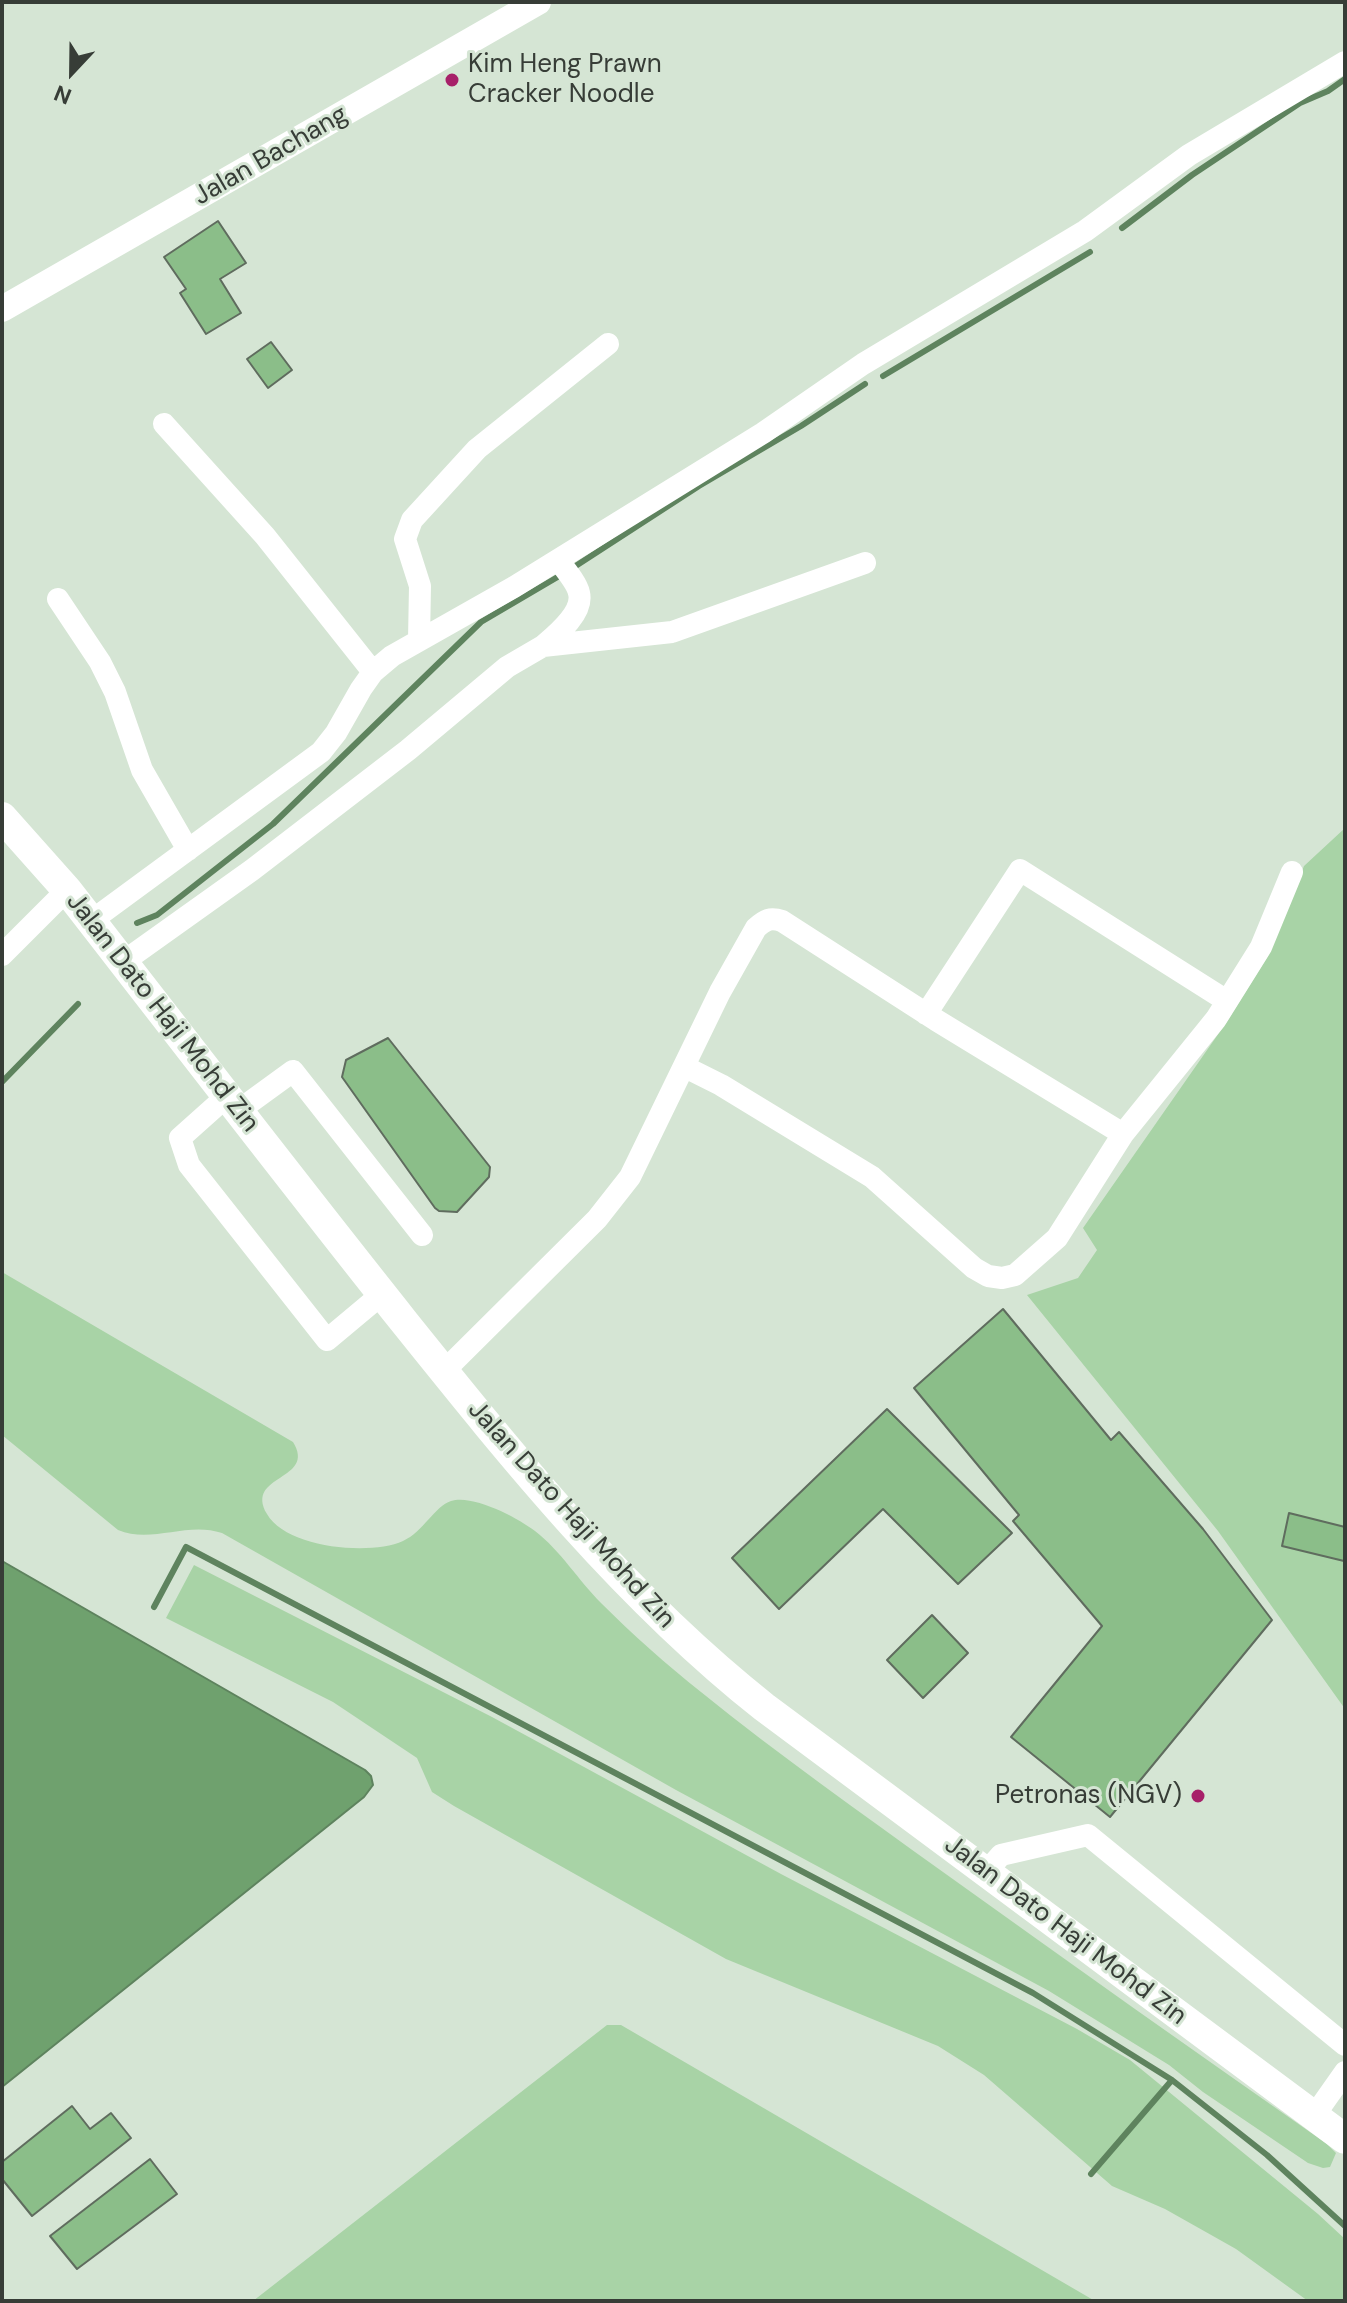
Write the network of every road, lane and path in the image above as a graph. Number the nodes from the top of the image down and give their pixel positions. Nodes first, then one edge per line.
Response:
1 (538, 2) edge
2 (1345, 62) edge
3 (2, 309) edge
4 (608, 344) dead end
5 (164, 424) dead end
6 (865, 563) dead end
7 (564, 570) junction
8 (58, 599) dead end
9 (419, 640) junction
10 (543, 646) junction
11 (373, 672) junction
12 (2, 817) edge
13 (188, 850) junction
14 (1292, 872) dead end
15 (67, 890) junction
16 (91, 921) junction
17 (2, 955) edge
18 (123, 962) junction
19 (1227, 1001) junction
20 (926, 1014) junction
21 (685, 1067) junction
22 (232, 1104) junction
23 (1123, 1134) junction
24 (422, 1235) dead end
25 (382, 1294) junction
26 (444, 1371) junction
27 (987, 1871) junction
28 (1345, 2045) edge
29 (1345, 2072) edge
30 (1314, 2116) junction
31 (1345, 2139) edge

1 - 3 street, Jalan Bachang
2 - 7 street
4 - 9 street
5 - 11 street
6 - 10 street
7 - 9 street
7 - 10 street
8 - 13 street
9 - 11 street
10 - 18 street
11 - 13 street
12 - 15 main road, Jalan Dato Haji Mohd Zin
13 - 16 street
14 - 19 street
15 - 16 main road, Jalan Dato Haji Mohd Zin
15 - 17 street
16 - 18 main road, Jalan Dato Haji Mohd Zin
18 - 22 main road, Jalan Dato Haji Mohd Zin
19 - 20 street
19 - 23 street
20 - 21 street
20 - 23 street
21 - 23 street
21 - 26 street
22 - 24 street
22 - 25 main road, Jalan Dato Haji Mohd Zin
22 - 25 street
25 - 26 main road, Jalan Dato Haji Mohd Zin
26 - 27 main road, Jalan Dato Haji Mohd Zin
27 - 28 street
27 - 30 main road, Jalan Dato Haji Mohd Zin
29 - 30 street
30 - 31 main road, Jalan Dato Haji Mohd Zin

